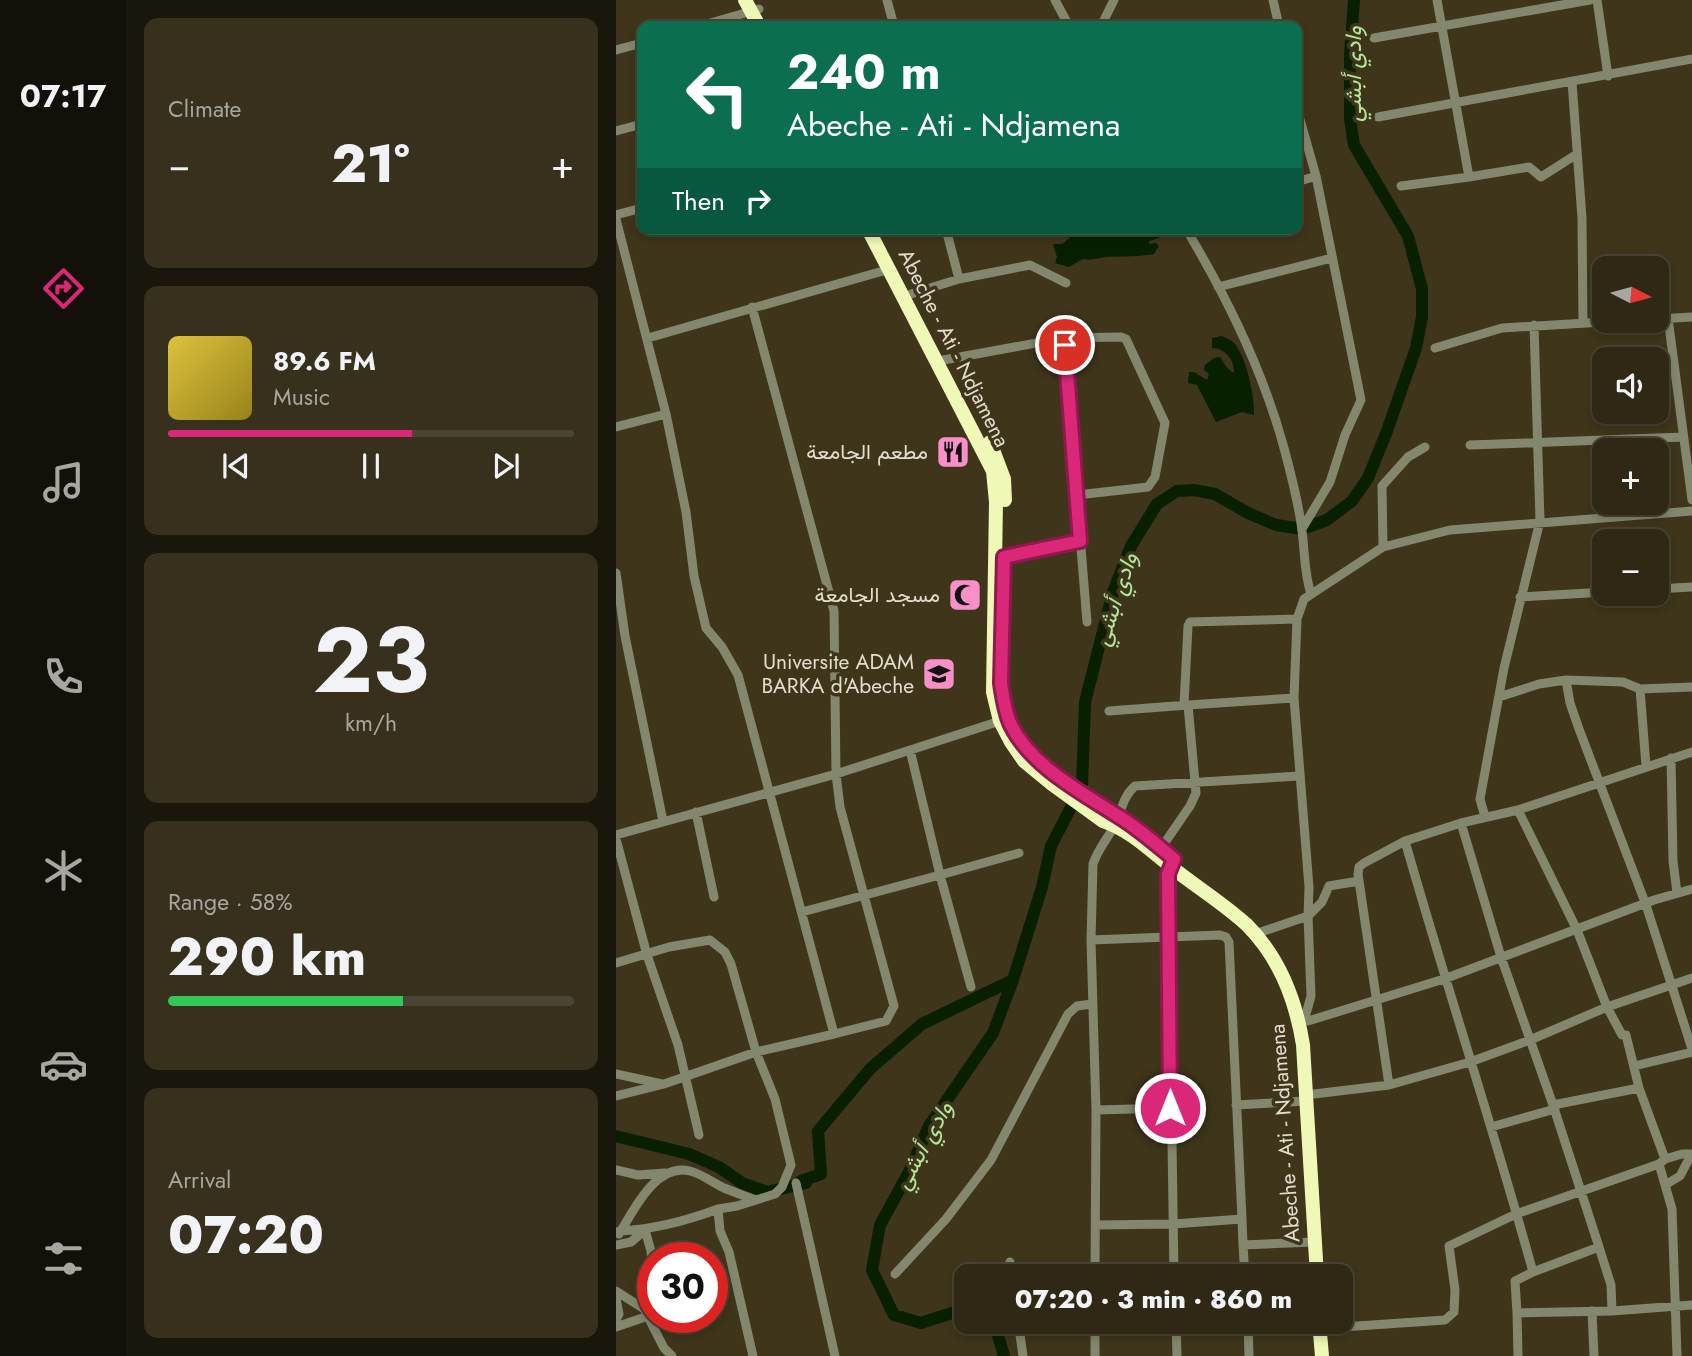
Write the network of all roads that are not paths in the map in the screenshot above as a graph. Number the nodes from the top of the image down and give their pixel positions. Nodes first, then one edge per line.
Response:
1 (887, 0) edge
2 (1055, 0) edge
3 (1114, 0) edge
4 (1273, 0) edge
5 (1280, 0) edge
6 (1437, 0) edge
7 (1590, 0) edge
8 (1597, 0) edge
9 (753, 5) edge
10 (1276, 11) junction
11 (713, 21) edge
12 (765, 21) edge
13 (893, 21) edge
14 (1066, 21) edge
15 (1104, 21) edge
16 (1278, 21) edge
17 (1441, 27) junction
18 (1374, 38) dead end
19 (637, 44) edge
20 (616, 50) edge
21 (1692, 59) edge
22 (1608, 76) junction
23 (1572, 82) junction
24 (1457, 103) junction
25 (1378, 117) dead end
26 (637, 125) edge
27 (1302, 127) edge
28 (616, 131) edge
29 (1577, 154) junction
30 (1316, 176) junction
31 (1469, 177) junction
32 (1302, 180) edge
33 (1401, 186) dead end
34 (637, 210) edge
35 (616, 217) edge
36 (871, 235) edge
37 (880, 235) edge
38 (947, 235) edge
39 (1190, 235) edge
40 (1332, 258) junction
41 (890, 269) junction
42 (958, 279) junction
43 (1066, 283) dead end
44 (1218, 288) junction
45 (911, 293) junction
46 (752, 307) junction
47 (1692, 317) edge
48 (1670, 318) edge
49 (1592, 322) edge
50 (1583, 323) junction
51 (1534, 325) junction
52 (1670, 332) edge
53 (648, 338) junction
54 (1064, 338) junction
55 (1436, 348) dead end
56 (942, 359) junction
57 (666, 414) junction
58 (616, 427) edge
59 (1683, 437) junction
60 (1539, 443) junction
61 (1470, 445) dead end
62 (1425, 447) dead end
63 (1689, 462) edge
64 (1077, 495) junction
65 (1692, 500) edge
66 (1692, 511) edge
67 (1540, 522) junction
68 (1302, 529) junction
69 (1080, 541) junction
70 (1383, 547) junction
71 (1000, 558) junction
72 (616, 573) edge
73 (1692, 587) edge
74 (1669, 588) edge
75 (1311, 594) junction
76 (1592, 594) edge
77 (1520, 597) junction
78 (1297, 619) junction
79 (1087, 622) dead end
80 (1566, 680) junction
81 (1692, 687) edge
82 (1640, 689) junction
83 (1499, 697) junction
84 (1294, 698) junction
85 (1186, 705) junction
86 (1109, 711) dead end
87 (1000, 721) junction
88 (910, 750) junction
89 (1692, 752) edge
90 (1671, 758) junction
91 (1646, 766) junction
92 (836, 774) junction
93 (1049, 775) junction
94 (1299, 776) junction
95 (1600, 782) junction
96 (1194, 783) junction
97 (769, 793) junction
98 (1518, 810) junction
99 (696, 812) junction
100 (1485, 817) junction
101 (1111, 818) junction
102 (663, 821) junction
103 (1461, 823) junction
104 (616, 837) edge
105 (1405, 841) junction
106 (1159, 851) junction
107 (1019, 853) dead end
108 (1172, 862) junction
109 (940, 875) junction
110 (1359, 881) junction
111 (1692, 889) edge
112 (1677, 893) junction
113 (864, 895) junction
114 (714, 897) dead end
115 (1646, 905) junction
116 (802, 912) junction
117 (1308, 916) junction
118 (1577, 930) junction
119 (1259, 933) junction
120 (1168, 936) junction
121 (1091, 940) junction
122 (647, 955) junction
123 (1501, 957) junction
124 (616, 963) edge
125 (1692, 978) edge
126 (1444, 979) junction
127 (1671, 985) junction
128 (971, 987) dead end
129 (1378, 1001) junction
130 (1092, 1004) junction
131 (1607, 1007) junction
132 (1307, 1017) junction
133 (834, 1034) junction
134 (1530, 1040) junction
135 (1692, 1050) edge
136 (756, 1052) junction
137 (1470, 1062) junction
138 (1634, 1066) junction
139 (616, 1074) edge
140 (685, 1076) junction
141 (664, 1084) junction
142 (1390, 1085) junction
143 (1639, 1088) junction
144 (616, 1096) edge
145 (1311, 1098) junction
146 (1236, 1104) junction
147 (1554, 1107) junction
148 (1170, 1108) junction
149 (1096, 1110) junction
150 (1491, 1127) junction
151 (699, 1135) dead end
152 (1691, 1154) edge
153 (1662, 1161) junction
154 (616, 1170) edge
155 (665, 1173) junction
156 (796, 1183) dead end
157 (1665, 1185) junction
158 (1581, 1190) junction
159 (755, 1200) junction
160 (1318, 1204) junction
161 (718, 1209) junction
162 (1516, 1214) junction
163 (1242, 1219) junction
164 (1173, 1224) junction
165 (1096, 1226) junction
166 (645, 1230) junction
167 (618, 1234) edge
168 (648, 1242) edge
169 (1314, 1242) junction
170 (616, 1245) edge
171 (1244, 1245) junction
172 (1599, 1247) junction
173 (1096, 1264) edge
174 (1174, 1264) edge
175 (1245, 1264) edge
176 (1316, 1264) edge
177 (1324, 1264) edge
178 (1533, 1272) junction
179 (895, 1274) dead end
180 (616, 1291) edge
181 (616, 1299) edge
182 (637, 1304) edge
183 (1692, 1305) edge
184 (1675, 1307) junction
185 (1592, 1311) junction
186 (1612, 1311) junction
187 (1517, 1313) junction
188 (637, 1318) edge
189 (616, 1320) edge
190 (1353, 1322) edge
191 (616, 1327) edge
192 (658, 1333) edge
193 (1020, 1334) edge
194 (1096, 1334) edge
195 (1176, 1334) edge
196 (1249, 1334) edge
197 (1324, 1334) edge
198 (1327, 1334) edge
199 (672, 1356) edge
200 (753, 1356) edge
201 (835, 1356) edge
202 (1023, 1356) edge
203 (1096, 1356) edge
204 (1177, 1356) edge
205 (1250, 1356) edge
206 (1322, 1356) edge
207 (1330, 1356) edge
208 (1518, 1356) edge
209 (1594, 1356) edge
210 (1677, 1356) edge

1 - 13 street
2 - 14 street
3 - 15 street
4 - 10 street
5 - 10 street
6 - 17 street
7 - 17 street
8 - 22 street
9 - 11 street
9 - 12 highway
10 - 16 street
17 - 18 street
17 - 24 street
19 - 20 street
21 - 22 street
22 - 23 street
23 - 24 street
23 - 29 street
24 - 25 street
24 - 31 street
26 - 28 street
27 - 30 street
29 - 31 street
29 - 50 street
30 - 32 street
30 - 40 street
31 - 33 street
34 - 35 street
35 - 53 street
36 - 41 highway, Abeche - Ati - Ndjamena
37 - 45 highway, Abeche - Ati - Ndjamena
38 - 42 street
39 - 44 street
40 - 44 street
40 - 68 street
41 - 46 street
41 - 56 highway, Abeche - Ati - Ndjamena
42 - 43 street
42 - 45 street
44 - 68 street
45 - 56 highway, Abeche - Ati - Ndjamena
46 - 53 street
46 - 92 street
47 - 48 street
49 - 50 street
50 - 51 street
51 - 55 street
51 - 60 street
52 - 59 street
53 - 57 street
54 - 56 street
54 - 64 street
54 - 64 street
56 - 71 highway, Abeche - Ati - Ndjamena
57 - 58 street
57 - 97 street
59 - 60 street
59 - 63 street
60 - 61 street
60 - 67 street
62 - 70 street
63 - 65 street
64 - 69 street
66 - 67 street
67 - 70 street
67 - 77 street
68 - 75 street
69 - 71 street
69 - 79 street
70 - 75 street
71 - 87 highway, Abeche - Ati - Ndjamena
71 - 93 highway, Abeche - Ati - Ndjamena
72 - 102 street
73 - 74 street
75 - 78 street
76 - 77 street
77 - 83 street
78 - 84 street
78 - 85 street
80 - 82 street
80 - 83 street
80 - 95 street
81 - 82 street
82 - 91 street
83 - 100 street
84 - 85 street
84 - 94 street
85 - 86 street
85 - 96 street
87 - 88 street
87 - 93 highway, Abeche - Ati - Ndjamena
88 - 92 street
88 - 109 street
89 - 90 street
90 - 91 street
90 - 112 street
91 - 95 street
92 - 97 street
92 - 113 street
93 - 101 highway, Abeche - Ati - Ndjamena
94 - 96 street
94 - 117 street
95 - 98 street
95 - 115 street
96 - 101 street
96 - 106 street
97 - 99 street
97 - 116 street
98 - 100 street
98 - 118 street
99 - 102 street
99 - 114 street
100 - 103 street
101 - 106 highway, Abeche - Ati - Ndjamena
101 - 121 street
102 - 104 street
103 - 105 street
103 - 123 street
104 - 122 street
105 - 110 street
105 - 126 street
106 - 108 highway, Abeche - Ati - Ndjamena
107 - 109 street
108 - 119 highway, Abeche - Ati - Ndjamena
108 - 120 street
109 - 113 street
109 - 128 street
110 - 117 street
110 - 129 street
111 - 112 street
112 - 115 street
113 - 116 street
113 - 133 street
115 - 118 street
115 - 127 street
116 - 133 street
117 - 119 street
117 - 132 street
118 - 123 street
118 - 131 street
119 - 132 highway, Abeche - Ati - Ndjamena
119 - 145 highway, Abeche - Ati - Ndjamena
120 - 121 street
120 - 146 street
120 - 148 street
121 - 130 street
122 - 124 street
122 - 136 street
122 - 140 street
123 - 126 street
123 - 134 street
125 - 127 street
126 - 129 street
126 - 137 street
127 - 131 street
127 - 135 street
129 - 132 street
129 - 142 street
130 - 149 street
130 - 179 street
131 - 134 street
131 - 138 street
132 - 145 highway, Abeche - Ati - Ndjamena
133 - 136 street
134 - 137 street
134 - 147 street
135 - 138 street
136 - 140 street
136 - 159 street
137 - 142 street
137 - 150 street
138 - 143 street
139 - 141 street
140 - 141 street
140 - 151 street
141 - 144 street
142 - 145 street
143 - 147 street
143 - 153 street
145 - 146 street
145 - 160 highway, Abeche - Ati - Ndjamena
146 - 163 street
147 - 150 street
147 - 158 street
148 - 149 street
148 - 164 street
149 - 165 street
150 - 162 street
152 - 153 street
152 - 157 street
153 - 157 street
153 - 158 street
154 - 155 street
155 - 159 street
155 - 167 street
156 - 201 street
157 - 184 street
158 - 162 street
158 - 172 street
159 - 161 street
160 - 169 highway, Abeche - Ati - Ndjamena
160 - 177 highway, Abeche - Ati - Ndjamena
161 - 166 street
161 - 200 street
162 - 178 street
162 - 190 street
163 - 164 street
163 - 171 street
164 - 165 street
164 - 174 street
165 - 173 street
166 - 167 street
166 - 168 street
166 - 170 street
169 - 171 street
169 - 176 highway, Abeche - Ati - Ndjamena
171 - 175 street
172 - 178 street
172 - 186 street
178 - 187 street
180 - 182 street
181 - 189 street
183 - 184 street
184 - 186 street
184 - 210 street
185 - 186 street
185 - 187 street
185 - 209 street
187 - 208 street
188 - 191 street
192 - 199 street
193 - 202 street
194 - 203 street
195 - 204 street
196 - 205 street
197 - 206 highway
198 - 207 highway

